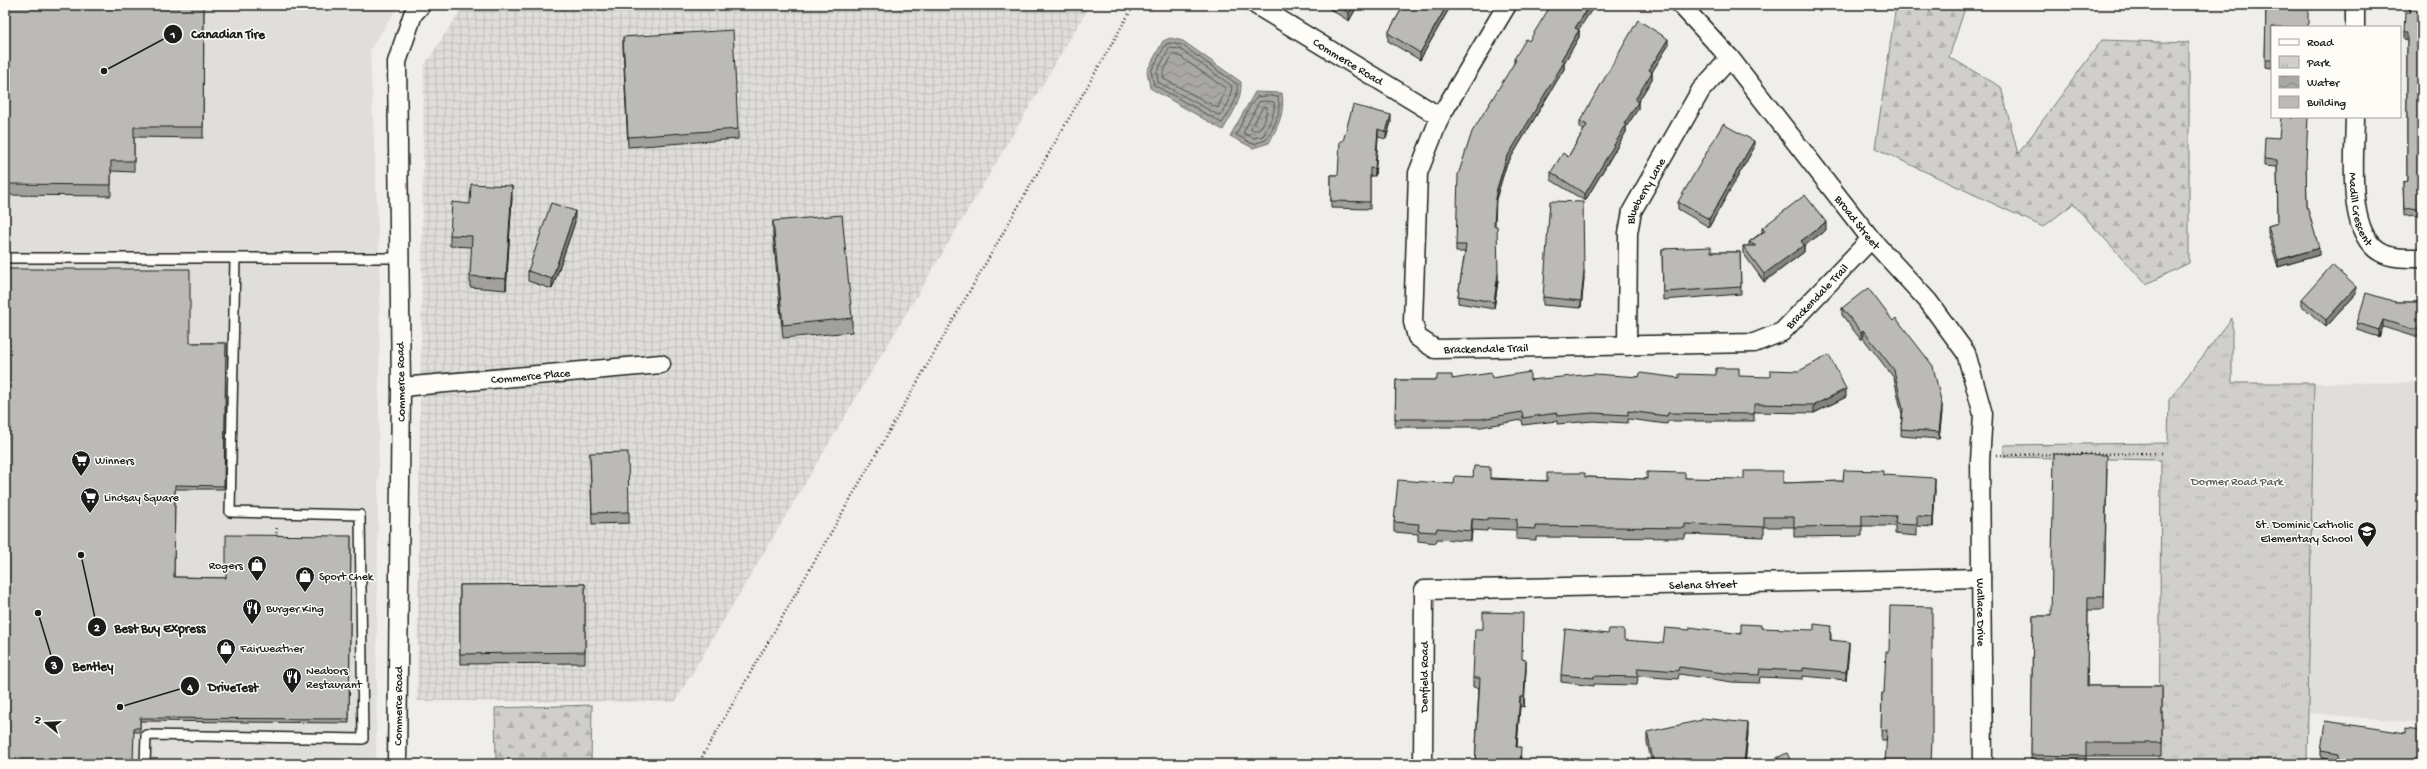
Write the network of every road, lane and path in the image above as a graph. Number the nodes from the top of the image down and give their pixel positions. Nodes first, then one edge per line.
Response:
1 (422, 5) edge
2 (1134, 5) edge
3 (1256, 5) edge
4 (1507, 5) edge
5 (1681, 5) edge
6 (2355, 5) edge
7 (2355, 26) edge
8 (1730, 58) junction
9 (1440, 117) junction
10 (2355, 118) edge
11 (1871, 238) junction
12 (5, 258) edge
13 (235, 258) junction
14 (398, 258) junction
15 (2422, 258) edge
16 (1627, 346) junction
17 (661, 364) dead end
18 (401, 387) junction
19 (2162, 453) dead end
20 (1980, 461) junction
21 (1981, 578) junction
22 (1424, 590) joint
23 (145, 764) edge
24 (397, 764) edge
25 (698, 764) edge
26 (1423, 764) edge
27 (1983, 764) edge

1 - 14 street, Commerce Road
2 - 25 path
3 - 9 street, Commerce Road
4 - 9 street, Brackendale Trail
5 - 8 street, Broad Street
6 - 7 street
8 - 11 street, Broad Street
8 - 16 street, Blueberry Lane
9 - 16 street, Brackendale Trail
10 - 15 street, Madill Crescent
11 - 16 street, Brackendale Trail
11 - 20 street, Broad Street
12 - 13 lane
13 - 14 lane
13 - 23 lane
14 - 18 street, Commerce Road
17 - 18 street, Commerce Place
18 - 24 street, Commerce Road
19 - 20 path
20 - 21 street, Wallace Drive
21 - 22 street, Selena Street
21 - 27 street, Wallace Drive
22 - 26 street, Denfield Road

